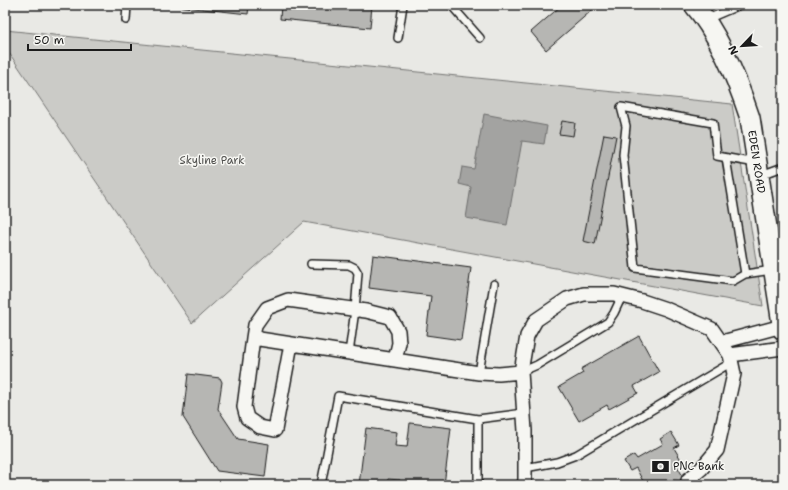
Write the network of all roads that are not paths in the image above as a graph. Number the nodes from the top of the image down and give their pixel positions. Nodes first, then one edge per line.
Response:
1 (127, 5) edge
2 (403, 5) edge
3 (451, 5) edge
4 (694, 5) edge
5 (740, 5) edge
6 (126, 20) dead end
7 (705, 20) junction
8 (398, 38) dead end
9 (480, 38) dead end
10 (726, 158) junction
11 (783, 167) edge
12 (759, 169) junction
13 (311, 264) dead end
14 (773, 270) junction
15 (745, 274) junction
16 (494, 284) dead end
17 (622, 296) junction
18 (355, 310) junction
19 (783, 328) edge
20 (253, 338) junction
21 (722, 342) junction
22 (291, 344) junction
23 (783, 348) edge
24 (349, 353) junction
25 (731, 358) junction
26 (395, 360) junction
27 (521, 372) junction
28 (479, 373) junction
29 (524, 413) junction
30 (478, 419) junction
31 (525, 468) junction
32 (688, 480) tunnel mouth
33 (321, 485) edge
34 (478, 485) edge
35 (524, 485) edge

1 - 6 lane
2 - 8 lane
3 - 9 lane
4 - 7 street, EDEN ROAD
5 - 7 lane
7 - 12 street, EDEN ROAD
10 - 12 lane
10 - 15 lane
10 - 15 lane
11 - 12 lane
12 - 14 street, EDEN ROAD
13 - 18 lane
14 - 15 lane
14 - 19 street, EDEN ROAD
16 - 28 lane
17 - 21 street
17 - 27 lane
17 - 27 street
18 - 20 street
18 - 24 lane
18 - 26 street
19 - 21 street
20 - 22 street
20 - 22 street
21 - 25 street
22 - 24 street
23 - 25 street
24 - 26 street
25 - 31 lane
25 - 32 street
26 - 28 street
27 - 28 street
27 - 29 street
29 - 30 lane
29 - 31 street
30 - 33 lane
30 - 34 lane
31 - 35 street

